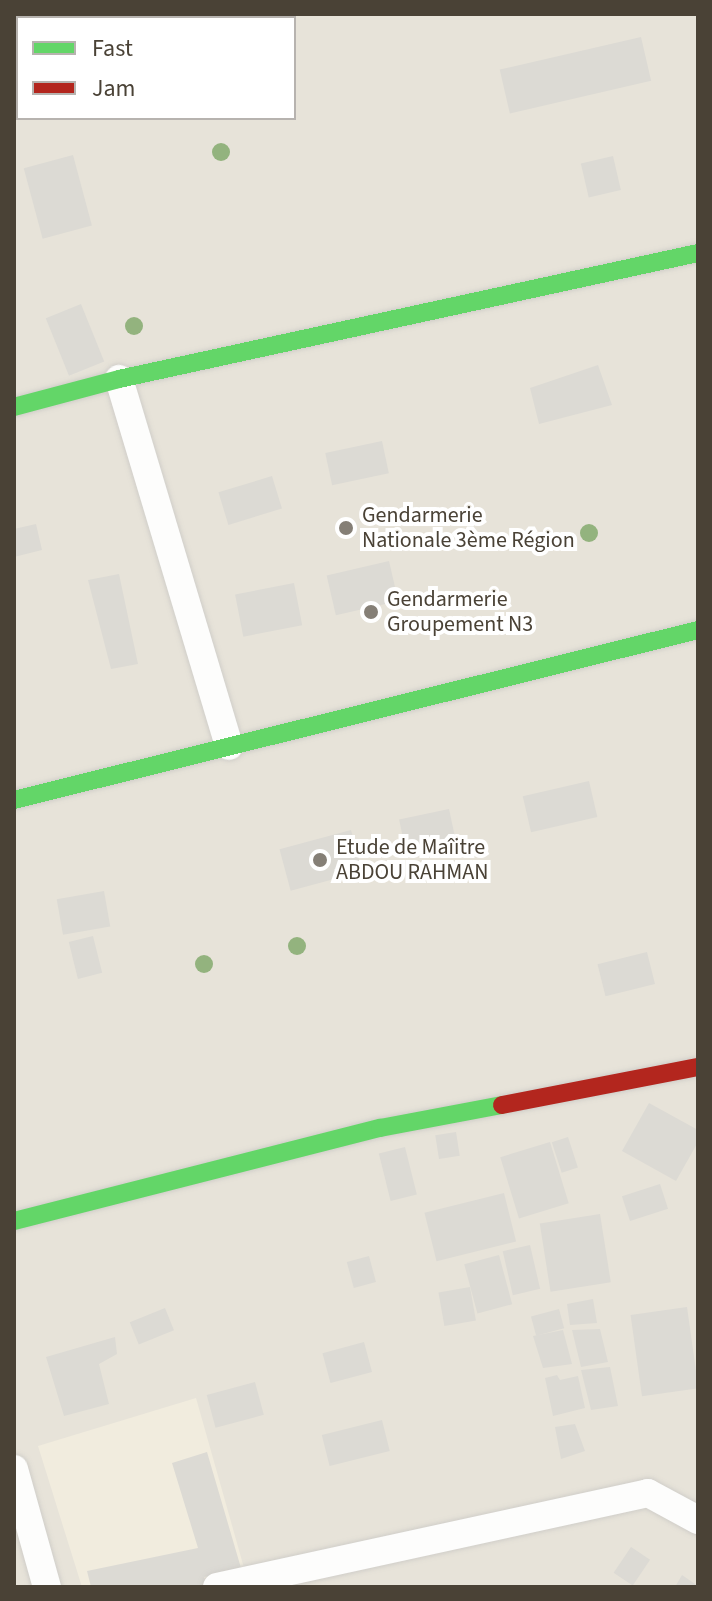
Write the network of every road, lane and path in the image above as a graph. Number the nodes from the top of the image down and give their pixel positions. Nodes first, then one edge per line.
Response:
1 (698, 253) edge
2 (119, 379) junction
3 (14, 407) edge
4 (698, 630) edge
5 (229, 746) junction
6 (14, 800) edge
7 (698, 1067) edge
8 (14, 1221) edge
9 (14, 1469) edge
10 (698, 1520) edge
11 (47, 1587) edge
12 (217, 1587) edge

1 - 2 street
2 - 3 street
2 - 5 street
4 - 5 street
5 - 6 street
7 - 8 street
9 - 11 street
10 - 12 street

